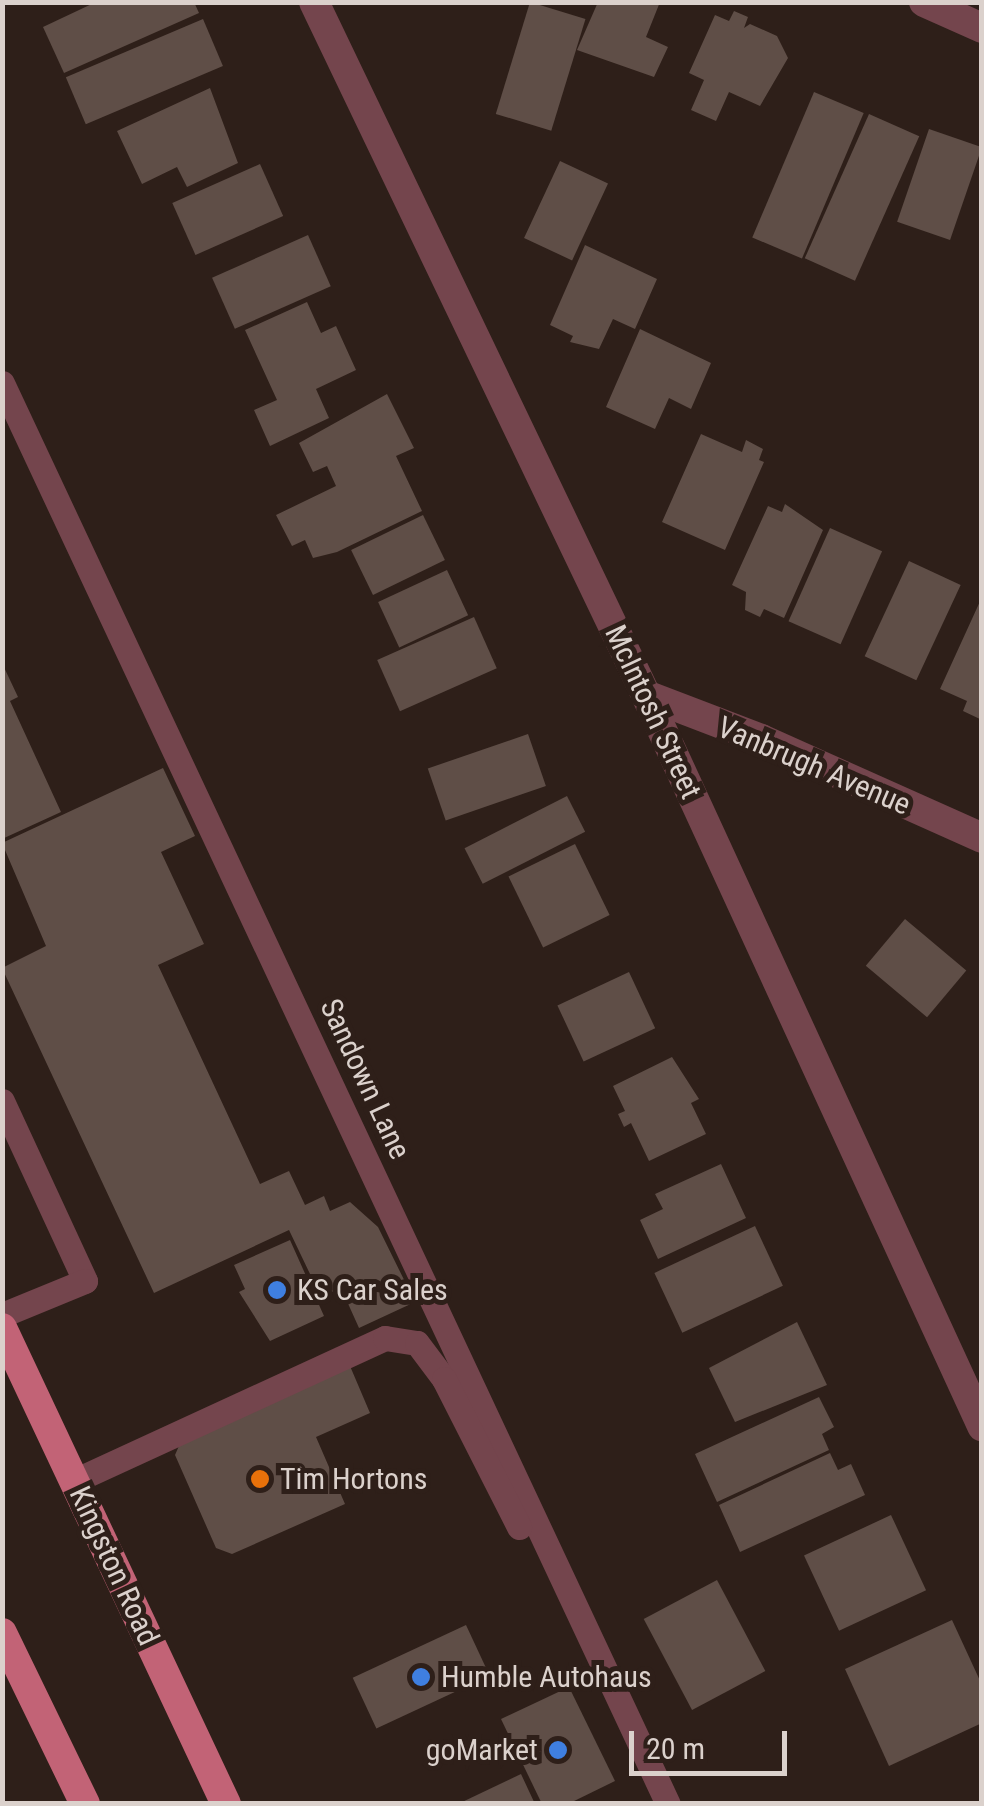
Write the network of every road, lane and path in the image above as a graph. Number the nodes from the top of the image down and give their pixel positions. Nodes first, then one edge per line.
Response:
1 (314, 2) edge
2 (924, 2) edge
3 (982, 28) edge
4 (2, 383) edge
5 (646, 695) junction
6 (982, 838) edge
7 (2, 1102) edge
8 (2, 1315) edge
9 (2, 1328) edge
10 (982, 1426) edge
11 (74, 1481) junction
12 (519, 1527) dead end
13 (2, 1633) edge
14 (86, 1804) edge
15 (226, 1804) edge
16 (668, 1804) edge

1 - 5 street, McIntosh Street
2 - 3 street
4 - 16 lane, Sandown Lane
5 - 6 street, Vanbrugh Avenue
5 - 10 street, McIntosh Street
7 - 8 lane
9 - 11 main road, Kingston Road
11 - 12 lane
11 - 15 main road, Kingston Road
13 - 14 main road

